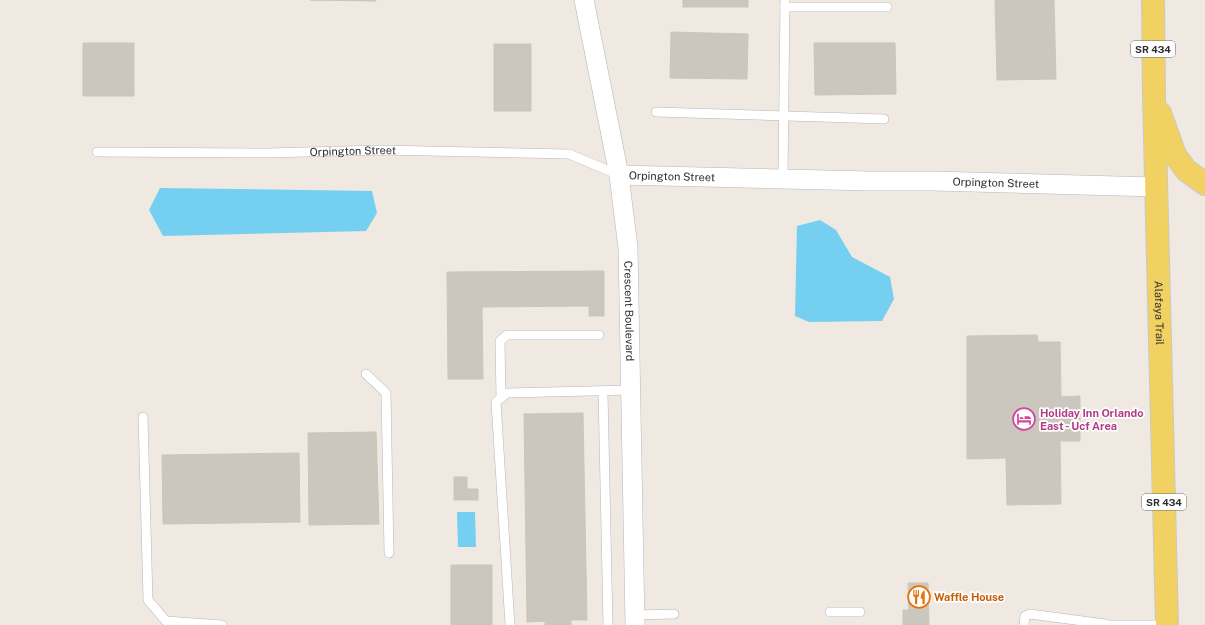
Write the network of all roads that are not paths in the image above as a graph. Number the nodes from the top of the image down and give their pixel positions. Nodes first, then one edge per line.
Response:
1 (584, 0) edge
2 (1153, 0) edge
3 (785, 4) edge
4 (887, 7) dead end
5 (1154, 97) junction
6 (656, 112) dead end
7 (784, 116) junction
8 (884, 119) dead end
9 (97, 152) dead end
10 (619, 175) junction
11 (783, 179) junction
12 (1205, 184) edge
13 (1156, 187) junction
14 (599, 335) dead end
15 (366, 374) dead end
16 (630, 390) junction
17 (603, 391) junction
18 (498, 400) junction
19 (143, 417) dead end
20 (389, 553) dead end
21 (830, 612) dead end
22 (860, 612) dead end
23 (674, 614) dead end
24 (635, 620) edge
25 (222, 625) edge
26 (510, 625) edge
27 (608, 625) edge
28 (1024, 625) edge
29 (1105, 625) edge
30 (1167, 625) edge

1 - 10 street, Crescent Boulevard
2 - 5 main road, Alafaya Trail / SR 434
3 - 4 lane
3 - 7 lane
5 - 12 main road
5 - 13 main road, Alafaya Trail / SR 434
6 - 7 lane
7 - 8 lane
7 - 11 lane
9 - 10 lane, Orpington Street
10 - 11 street, Orpington Street
10 - 16 street, Crescent Boulevard
11 - 13 street, Orpington Street
13 - 30 main road, Alafaya Trail / SR 434
14 - 18 lane
15 - 20 lane
16 - 17 lane
16 - 24 street, Crescent Boulevard
17 - 18 lane
17 - 27 lane
18 - 26 lane
19 - 25 lane
21 - 22 lane
23 - 24 lane
28 - 29 lane
29 - 30 lane

